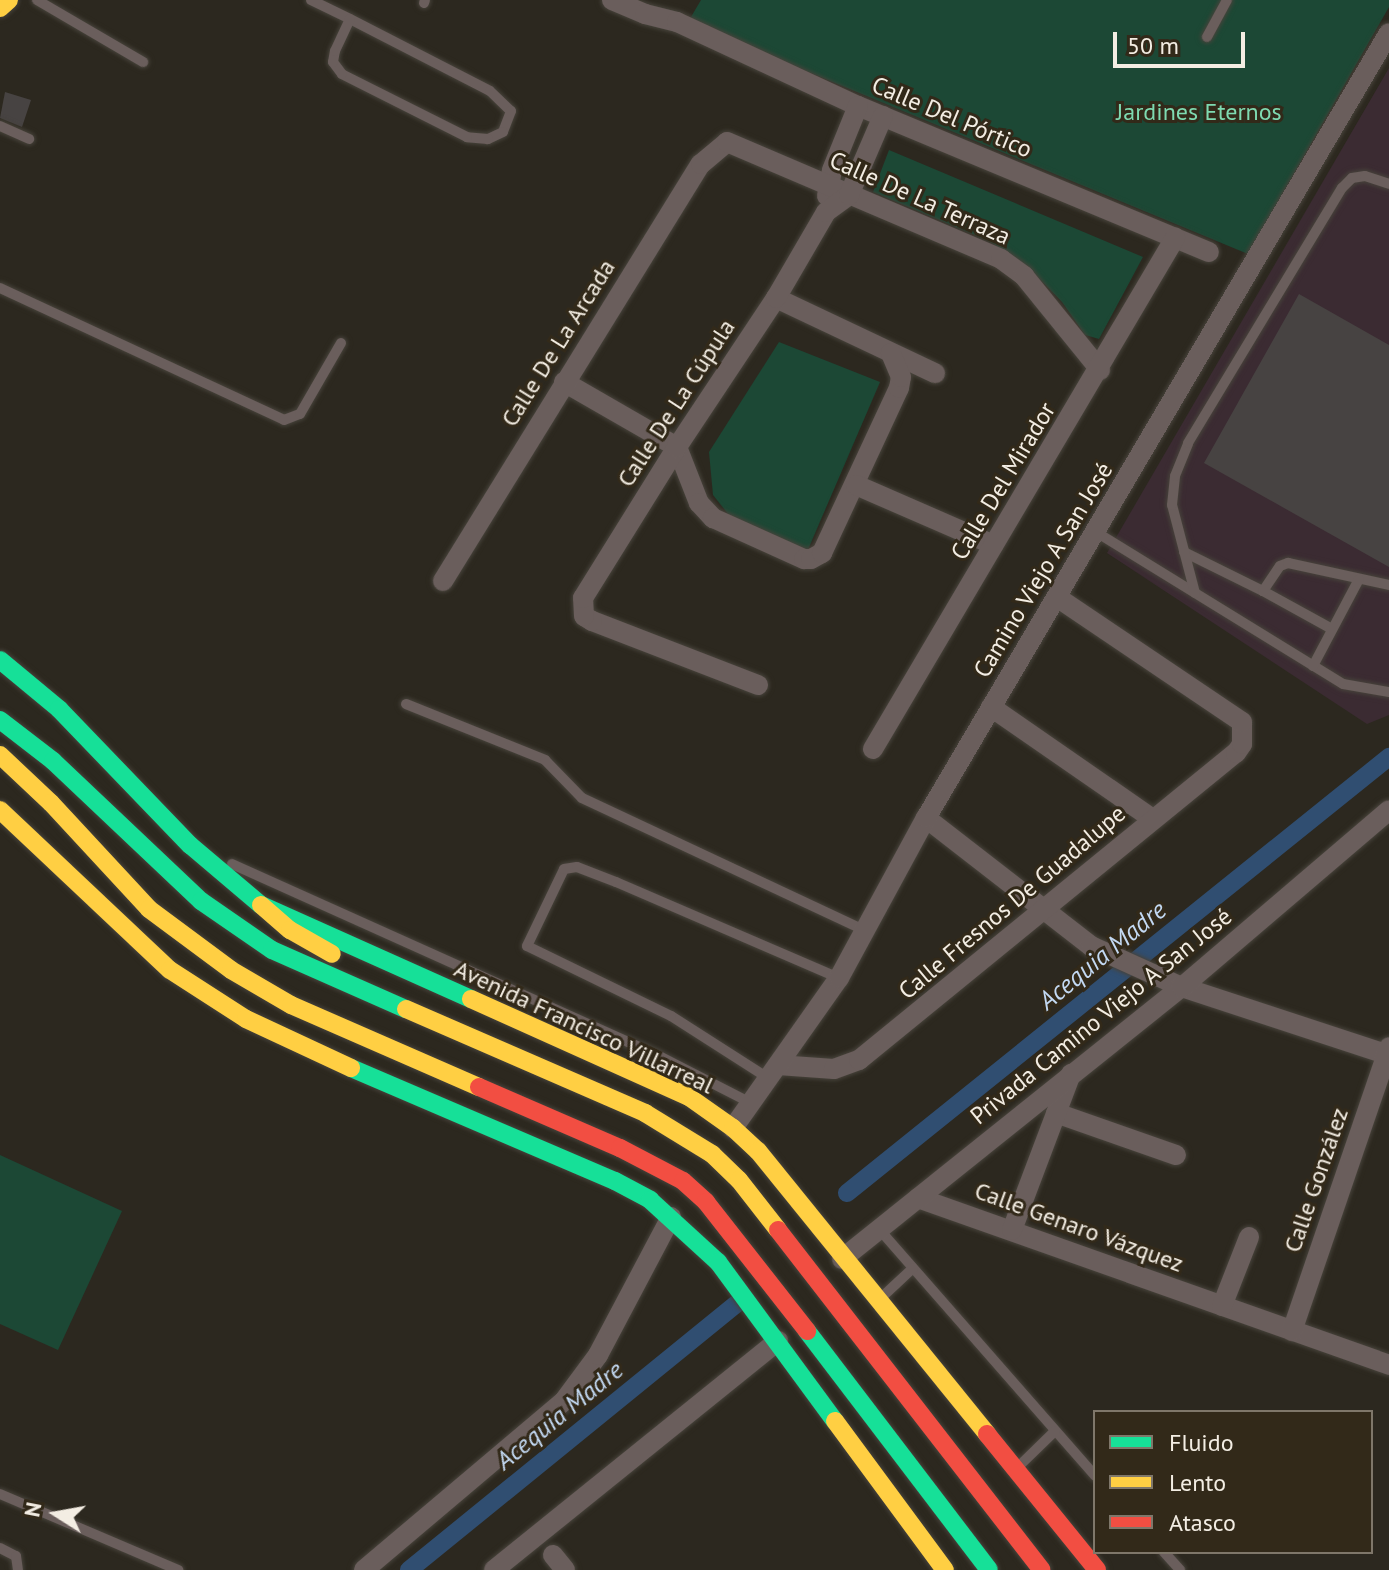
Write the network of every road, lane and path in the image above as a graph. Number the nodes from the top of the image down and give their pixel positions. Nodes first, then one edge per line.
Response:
1 (9, 0) edge
2 (37, 0) edge
3 (311, 0) edge
4 (612, 0) edge
5 (668, 0) edge
6 (1227, 0) edge
7 (0, 8) edge
8 (350, 19) junction
9 (677, 22) junction
10 (1389, 33) edge
11 (1207, 37) dead end
12 (143, 62) dead end
13 (858, 106) junction
14 (883, 116) junction
15 (0, 126) edge
16 (29, 139) dead end
17 (727, 142) joint
18 (1389, 184) edge
19 (827, 186) junction
20 (849, 195) junction
21 (826, 212) junction
22 (1175, 238) junction
23 (1209, 252) dead end
24 (0, 288) edge
25 (776, 298) junction
26 (341, 343) dead end
27 (891, 353) junction
28 (1100, 370) junction
29 (935, 373) dead end
30 (564, 382) junction
31 (677, 447) junction
32 (856, 485) junction
33 (1096, 532) junction
34 (994, 545) junction
35 (1184, 552) junction
36 (1359, 579) junction
37 (443, 581) dead end
38 (1389, 585) edge
39 (1263, 591) junction
40 (1195, 593) junction
41 (1058, 598) junction
42 (1332, 629) junction
43 (0, 660) edge
44 (1313, 666) junction
45 (758, 685) dead end
46 (1389, 692) edge
47 (406, 704) dead end
48 (991, 707) junction
49 (0, 720) edge
50 (873, 749) dead end
51 (0, 755) edge
52 (0, 810) edge
53 (1389, 810) edge
54 (926, 818) junction
55 (1153, 819) junction
56 (190, 845) junction
57 (261, 905) junction
58 (1044, 911) junction
59 (866, 931) junction
60 (839, 978) junction
61 (1182, 987) junction
62 (1388, 1052) edge
63 (530, 1065) junction
64 (773, 1072) junction
65 (1071, 1074) junction
66 (751, 1103) junction
67 (1056, 1113) junction
68 (733, 1128) junction
69 (1176, 1155) dead end
70 (918, 1198) junction
71 (671, 1217) junction
72 (879, 1229) junction
73 (1012, 1230) junction
74 (1249, 1237) dead end
75 (842, 1259) junction
76 (913, 1268) junction
77 (877, 1302) junction
78 (1222, 1306) junction
79 (1292, 1331) junction
80 (778, 1341) junction
81 (1389, 1365) edge
82 (1055, 1431) junction
83 (1015, 1470) junction
84 (1093, 1474) edge
85 (0, 1494) edge
86 (0, 1548) edge
87 (1166, 1554) edge
88 (18, 1570) edge
89 (178, 1570) edge
90 (364, 1570) edge
91 (494, 1570) edge
92 (945, 1570) edge
93 (989, 1570) edge
94 (1042, 1570) edge
95 (1097, 1570) edge
96 (1180, 1570) edge

1 - 7 main road
2 - 12 lane
3 - 8 lane
4 - 9 street, Calle Del Pórtico
5 - 9 street
6 - 11 lane
8 - 8 lane
9 - 13 street, Calle Del Pórtico
10 - 33 street, Camino Viejo A San José
13 - 14 street, Calle Del Pórtico
13 - 19 street, Calle De La Cúpula
14 - 20 street
14 - 22 street, Calle Del Pórtico
15 - 16 lane
17 - 19 street, Calle De La Terraza
17 - 30 street, Calle De La Arcada
18 - 35 lane
19 - 20 street, Calle De La Terraza
19 - 21 street, Calle De La Cúpula
20 - 21 street, Calle De La Cúpula
20 - 28 street, Calle De La Terraza
21 - 25 street, Calle De La Cúpula
22 - 23 street, Calle Del Pórtico
22 - 28 street, Calle Del Mirador
24 - 26 lane
25 - 27 street
25 - 31 street, Calle De La Cúpula
27 - 29 street
27 - 32 street
28 - 34 street, Calle Del Mirador
30 - 31 street
30 - 37 street, Calle De La Arcada
31 - 32 street
31 - 45 street, Calle De La Cúpula
32 - 34 street
33 - 40 lane
33 - 41 street, Camino Viejo A San José
34 - 50 street, Calle Del Mirador
35 - 39 lane
35 - 40 lane
36 - 38 lane
36 - 39 lane
36 - 42 lane
39 - 42 lane
40 - 44 lane
41 - 48 street, Camino Viejo A San José
41 - 55 street, Calle Fresnos De Guadalupe
42 - 44 lane
43 - 56 main road, Avenida Francisco Villarreal
44 - 46 lane
47 - 59 lane
48 - 54 street, Camino Viejo A San José
48 - 55 street
49 - 63 main road
51 - 93 main road
52 - 71 main road
53 - 61 street, Privada Camino Viejo A San José
54 - 58 street
54 - 59 street, Camino Viejo A San José
55 - 58 street, Calle Fresnos De Guadalupe
56 - 57 main road, Avenida Francisco Villarreal
56 - 66 lane
57 - 63 main road
57 - 68 main road, Avenida Francisco Villarreal
58 - 61 street
58 - 64 street, Calle Fresnos De Guadalupe
59 - 60 street, Camino Viejo A San José
60 - 64 street, Camino Viejo A San José
60 - 64 lane
61 - 62 street
61 - 65 street, Privada Camino Viejo A San José
62 - 79 street, Calle González
63 - 94 main road
64 - 66 street, Camino Viejo A San José
65 - 67 street
65 - 70 street, Privada Camino Viejo A San José
66 - 68 street, Camino Viejo A San José
67 - 69 street
67 - 73 street
68 - 75 main road, Avenida Francisco Villarreal
70 - 72 street, Privada Camino Viejo A San José
70 - 73 street, Calle Genaro Vázquez
71 - 80 main road
71 - 90 street
72 - 75 street, Privada Camino Viejo A San José
72 - 76 lane
73 - 78 street, Calle Genaro Vázquez
74 - 78 street
75 - 77 main road, Avenida Francisco Villarreal
76 - 77 lane
76 - 82 lane
77 - 83 main road, Avenida Francisco Villarreal
78 - 79 street, Calle Genaro Vázquez
79 - 81 street, Calle Genaro Vázquez
80 - 91 street
80 - 92 main road
82 - 83 lane
82 - 84 lane
83 - 95 main road, Avenida Francisco Villarreal
85 - 89 lane
86 - 88 lane
87 - 96 lane

